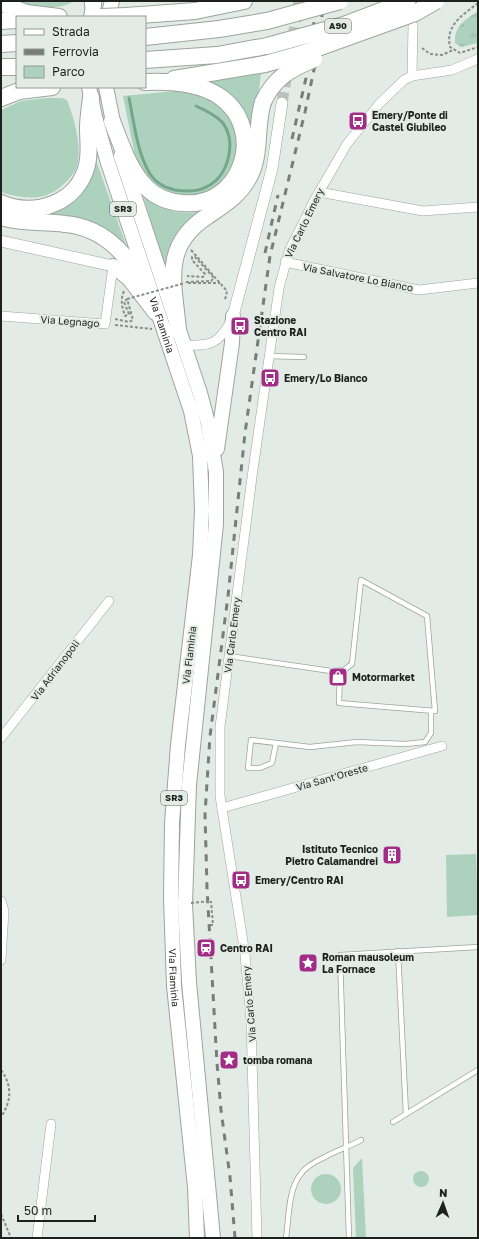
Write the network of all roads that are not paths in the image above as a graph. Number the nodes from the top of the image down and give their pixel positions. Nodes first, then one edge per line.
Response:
1 (112, 1) edge
2 (244, 1) edge
3 (340, 1) edge
4 (406, 1) edge
5 (436, 1) edge
6 (1, 3) edge
7 (94, 8) edge
8 (51, 16) edge
9 (108, 16) edge
10 (396, 19) junction
11 (16, 20) edge
12 (1, 21) edge
13 (413, 25) dead end
14 (146, 37) edge
15 (16, 43) edge
16 (1, 44) edge
17 (478, 59) edge
18 (146, 60) edge
19 (1, 67) edge
20 (16, 67) edge
21 (412, 76) junction
22 (148, 82) edge
23 (16, 85) edge
24 (1, 86) edge
25 (44, 88) edge
26 (90, 92) edge
27 (107, 92) edge
28 (1, 98) edge
29 (282, 103) tunnel mouth
30 (112, 121) junction
31 (319, 192) junction
32 (1, 203) edge
33 (478, 207) edge
34 (1, 217) edge
35 (1, 241) edge
36 (285, 262) junction
37 (113, 266) junction
38 (478, 283) edge
39 (151, 294) junction
40 (1, 316) edge
41 (233, 316) junction
42 (167, 326) junction
43 (183, 345) junction
44 (268, 356) junction
45 (304, 357) dead end
46 (216, 472) junction
47 (109, 601) dead end
48 (229, 656) junction
49 (340, 670) junction
50 (430, 711) junction
51 (1, 738) edge
52 (276, 743) junction
53 (442, 746) dead end
54 (222, 808) junction
55 (1, 901) edge
56 (478, 947) edge
57 (398, 951) junction
58 (1, 960) edge
59 (478, 1070) edge
60 (406, 1114) junction
61 (393, 1122) dead end
62 (51, 1124) dead end
63 (361, 1140) dead end
64 (347, 1148) junction
65 (37, 1238) edge
66 (197, 1238) edge
67 (213, 1238) edge
68 (257, 1238) edge
69 (286, 1238) edge
70 (349, 1238) edge

1 - 9 highway
2 - 7 highway, bridge
3 - 14 highway, A90, bridge
4 - 18 highway, A90, bridge
5 - 10 highway, bridge
6 - 8 highway
10 - 22 highway, bridge
10 - 42 highway, bridge
11 - 12 highway
13 - 21 street
15 - 16 highway
17 - 21 street
19 - 20 highway
21 - 31 street, Via Carlo Emery
22 - 30 highway
23 - 24 highway
25 - 28 highway
26 - 32 highway
26 - 39 highway, Via Flaminia / SR3
27 - 30 highway, SR3
29 - 41 street
30 - 42 highway, Via Flaminia / SR3
31 - 33 street
31 - 36 street, Via Carlo Emery
34 - 39 highway
35 - 37 street
36 - 38 street, Via Salvatore Lo Bianco
36 - 44 street, Via Carlo Emery
37 - 40 street, Via Legnago
37 - 42 highway
39 - 42 highway, Via Flaminia / SR3
41 - 43 street
41 - 46 highway
42 - 43 highway, Via Flaminia / SR3
42 - 66 highway, Via Flaminia / SR3
43 - 46 highway, Via Flaminia / SR3
44 - 45 lane
44 - 48 street, Via Carlo Emery
46 - 67 highway, Via Flaminia / SR3
47 - 51 street, Via Adrianopoli
48 - 49 lane
48 - 54 street, Via Carlo Emery
49 - 50 lane
49 - 50 lane
50 - 52 lane
52 - 52 lane
53 - 54 street, Via Sant'Oreste
54 - 68 street, Via Carlo Emery
55 - 58 street
56 - 57 lane
57 - 60 lane
57 - 64 lane
59 - 60 lane
60 - 61 lane
62 - 65 street
63 - 64 lane
64 - 69 lane
64 - 70 lane

